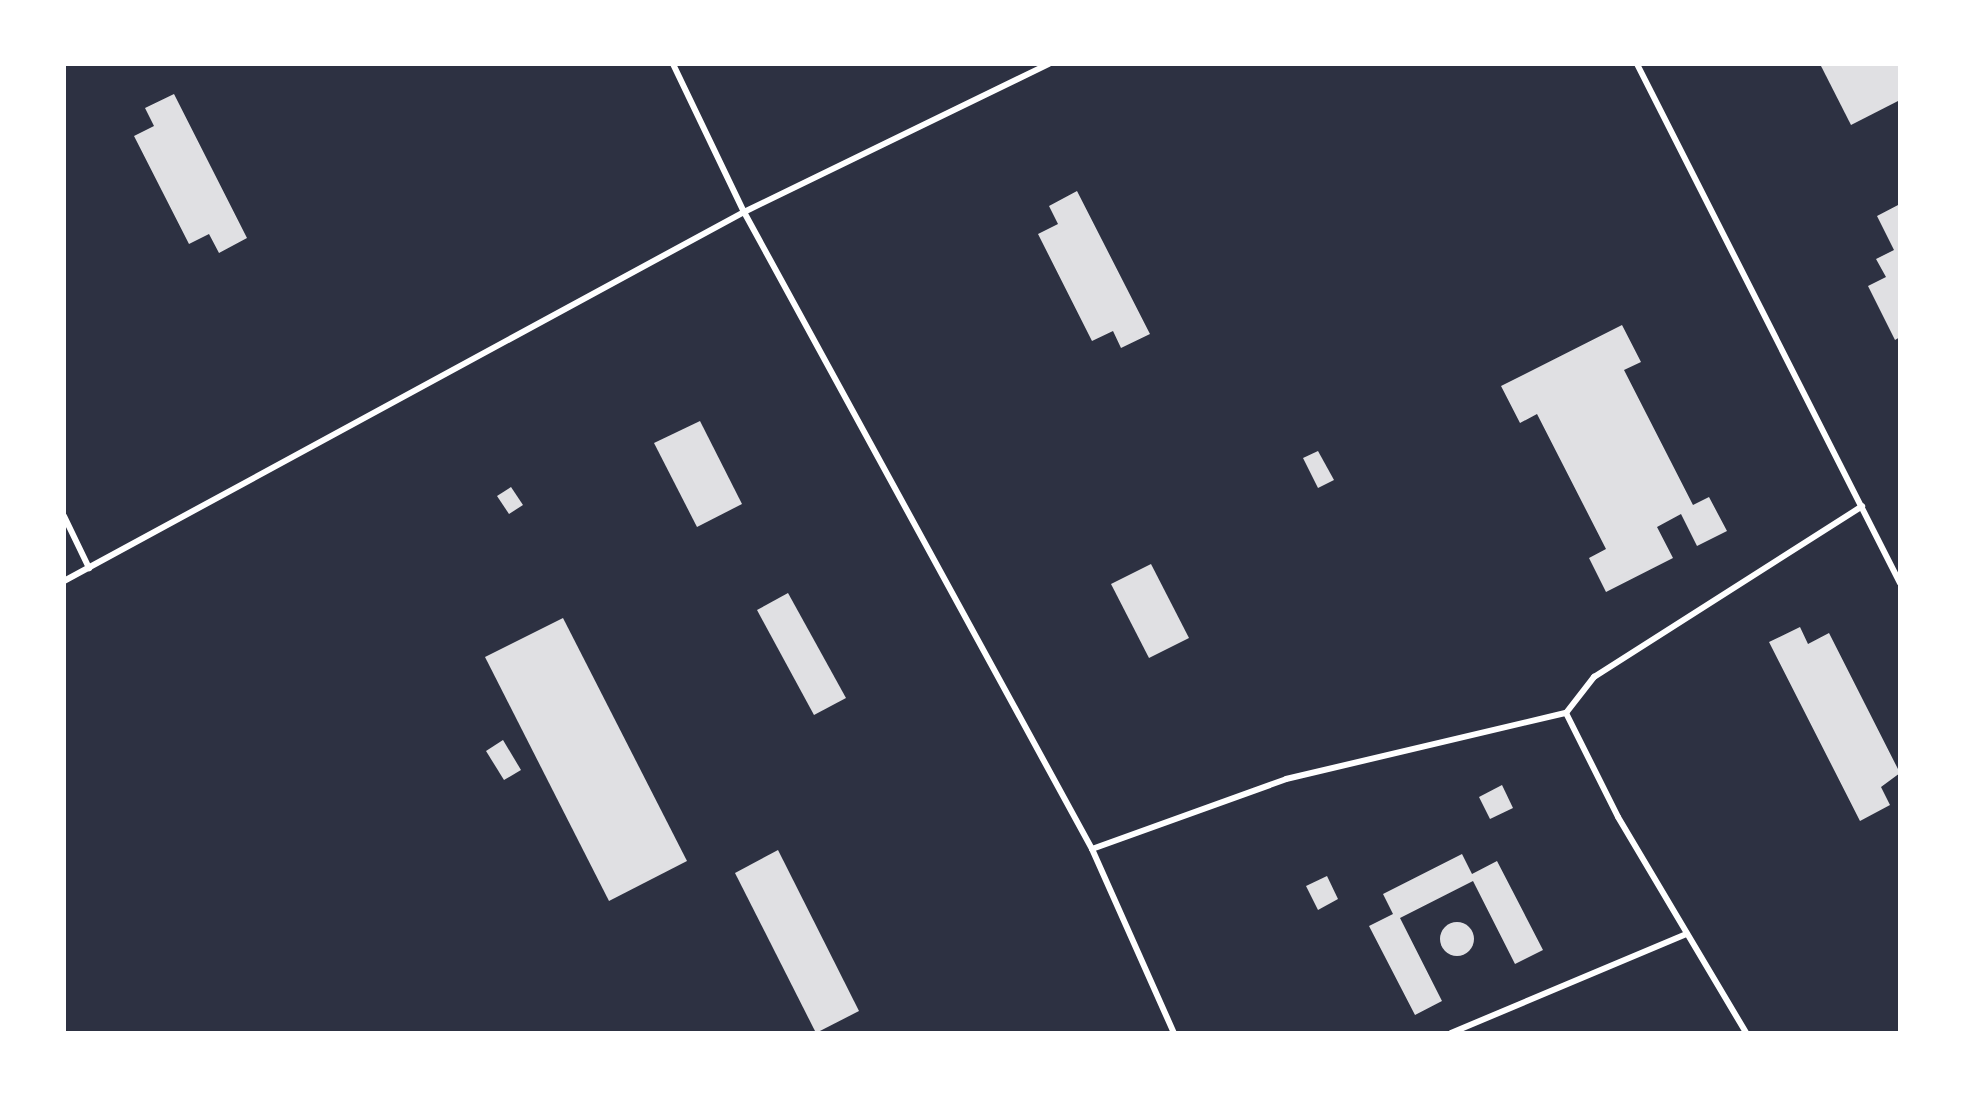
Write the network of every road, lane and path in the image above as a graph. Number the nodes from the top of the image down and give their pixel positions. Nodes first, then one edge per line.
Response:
1 (673, 64) edge
2 (1049, 64) edge
3 (1637, 64) edge
4 (744, 212) junction
5 (1862, 506) junction
6 (64, 516) edge
7 (89, 568) junction
8 (64, 581) edge
9 (1900, 583) edge
10 (1566, 713) junction
11 (1092, 849) junction
12 (1687, 934) junction
13 (1174, 1033) edge
14 (1451, 1033) edge
15 (1746, 1033) edge

1 - 4 lane
2 - 4 lane
3 - 5 lane
4 - 7 lane
4 - 11 lane
5 - 9 lane
5 - 10 lane
6 - 7 lane
7 - 8 lane
10 - 11 lane
10 - 12 lane
11 - 13 lane
12 - 14 lane
12 - 15 lane

